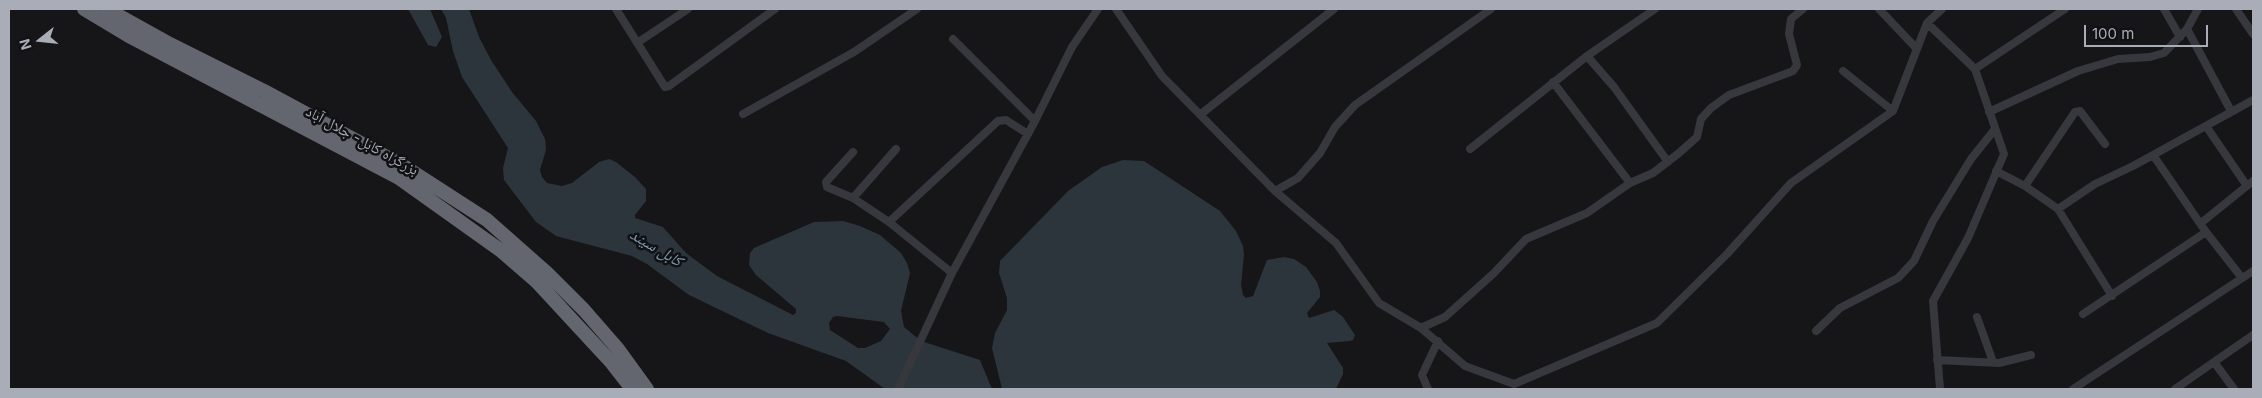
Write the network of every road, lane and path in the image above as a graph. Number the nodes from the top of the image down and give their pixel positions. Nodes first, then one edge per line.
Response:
1 (84, 9) edge
2 (616, 9) edge
3 (688, 9) edge
4 (775, 9) edge
5 (917, 9) edge
6 (1098, 9) edge
7 (1117, 9) edge
8 (1334, 9) edge
9 (1491, 9) edge
10 (1655, 9) edge
11 (1802, 9) edge
12 (1879, 9) edge
13 (1942, 9) edge
14 (2065, 9) edge
15 (2164, 9) edge
16 (2198, 9) edge
17 (2236, 9) edge
18 (104, 12) edge
19 (1927, 23) junction
20 (2186, 29) junction
21 (2253, 34) edge
22 (2180, 36) junction
23 (954, 39) dead end
24 (637, 43) junction
25 (1917, 48) junction
26 (1587, 56) junction
27 (1975, 68) junction
28 (1843, 71) dead end
29 (1553, 82) junction
30 (2253, 100) edge
31 (1893, 111) junction
32 (2231, 111) junction
33 (1989, 112) junction
34 (744, 114) dead end
35 (1201, 114) junction
36 (1035, 121) junction
37 (2206, 126) junction
38 (1995, 129) junction
39 (1028, 134) junction
40 (2105, 144) dead end
41 (896, 148) dead end
42 (1470, 149) dead end
43 (853, 152) dead end
44 (2153, 155) junction
45 (1668, 162) junction
46 (1996, 171) junction
47 (402, 172) junction
48 (1630, 183) junction
49 (2250, 183) edge
50 (2025, 186) junction
51 (1275, 191) junction
52 (853, 198) junction
53 (2058, 209) junction
54 (889, 222) junction
55 (2201, 223) junction
56 (2206, 232) junction
57 (2253, 271) edge
58 (952, 273) junction
59 (2242, 278) junction
60 (2112, 296) junction
61 (2084, 314) dead end
62 (1977, 317) dead end
63 (1421, 328) junction
64 (1816, 331) dead end
65 (2253, 335) edge
66 (1438, 341) junction
67 (2031, 355) dead end
68 (1938, 360) junction
69 (1993, 362) junction
70 (2214, 362) junction
71 (632, 389) edge
72 (647, 389) edge
73 (898, 389) edge
74 (1428, 389) edge
75 (1940, 389) edge
76 (2073, 389) edge
77 (2175, 389) edge
78 (2234, 389) edge

1 - 18 highway, بزرگراه کابل- جلال آباد
2 - 24 street
3 - 24 street
4 - 24 street
5 - 34 street
6 - 36 street
7 - 35 street
8 - 35 street
9 - 51 street
10 - 26 street
11 - 45 street
12 - 25 street
13 - 19 street
14 - 27 street
15 - 22 street
16 - 20 street
17 - 21 street
18 - 47 highway, بزرگراه کابل- جلال آباد
19 - 25 street
19 - 27 street
20 - 22 street
20 - 32 street
22 - 33 street
23 - 36 street
25 - 31 street
26 - 29 street
26 - 45 street
27 - 33 street
28 - 31 street
29 - 42 street
29 - 48 street
30 - 32 street
31 - 66 street
32 - 37 street
33 - 38 street
35 - 51 street
36 - 39 street
37 - 44 street
37 - 49 street
38 - 46 street
38 - 64 street
39 - 54 street
39 - 58 street
40 - 50 street
41 - 52 street
43 - 52 street
44 - 53 street
44 - 55 street
45 - 48 street
46 - 50 street
46 - 68 street
47 - 71 highway, بزرگراه کابل- جلال آباد
47 - 72 highway, بزرگراه کابل- جلال آباد
48 - 63 street
49 - 55 street
50 - 53 street
51 - 63 street
52 - 54 street
53 - 60 street
54 - 58 street
55 - 56 street
56 - 59 street
56 - 60 street
57 - 59 street
58 - 73 street
59 - 76 street
60 - 61 street
62 - 69 street
63 - 66 street
65 - 70 street
66 - 74 street
67 - 69 street
68 - 69 street
68 - 75 street
70 - 77 street
70 - 78 street

